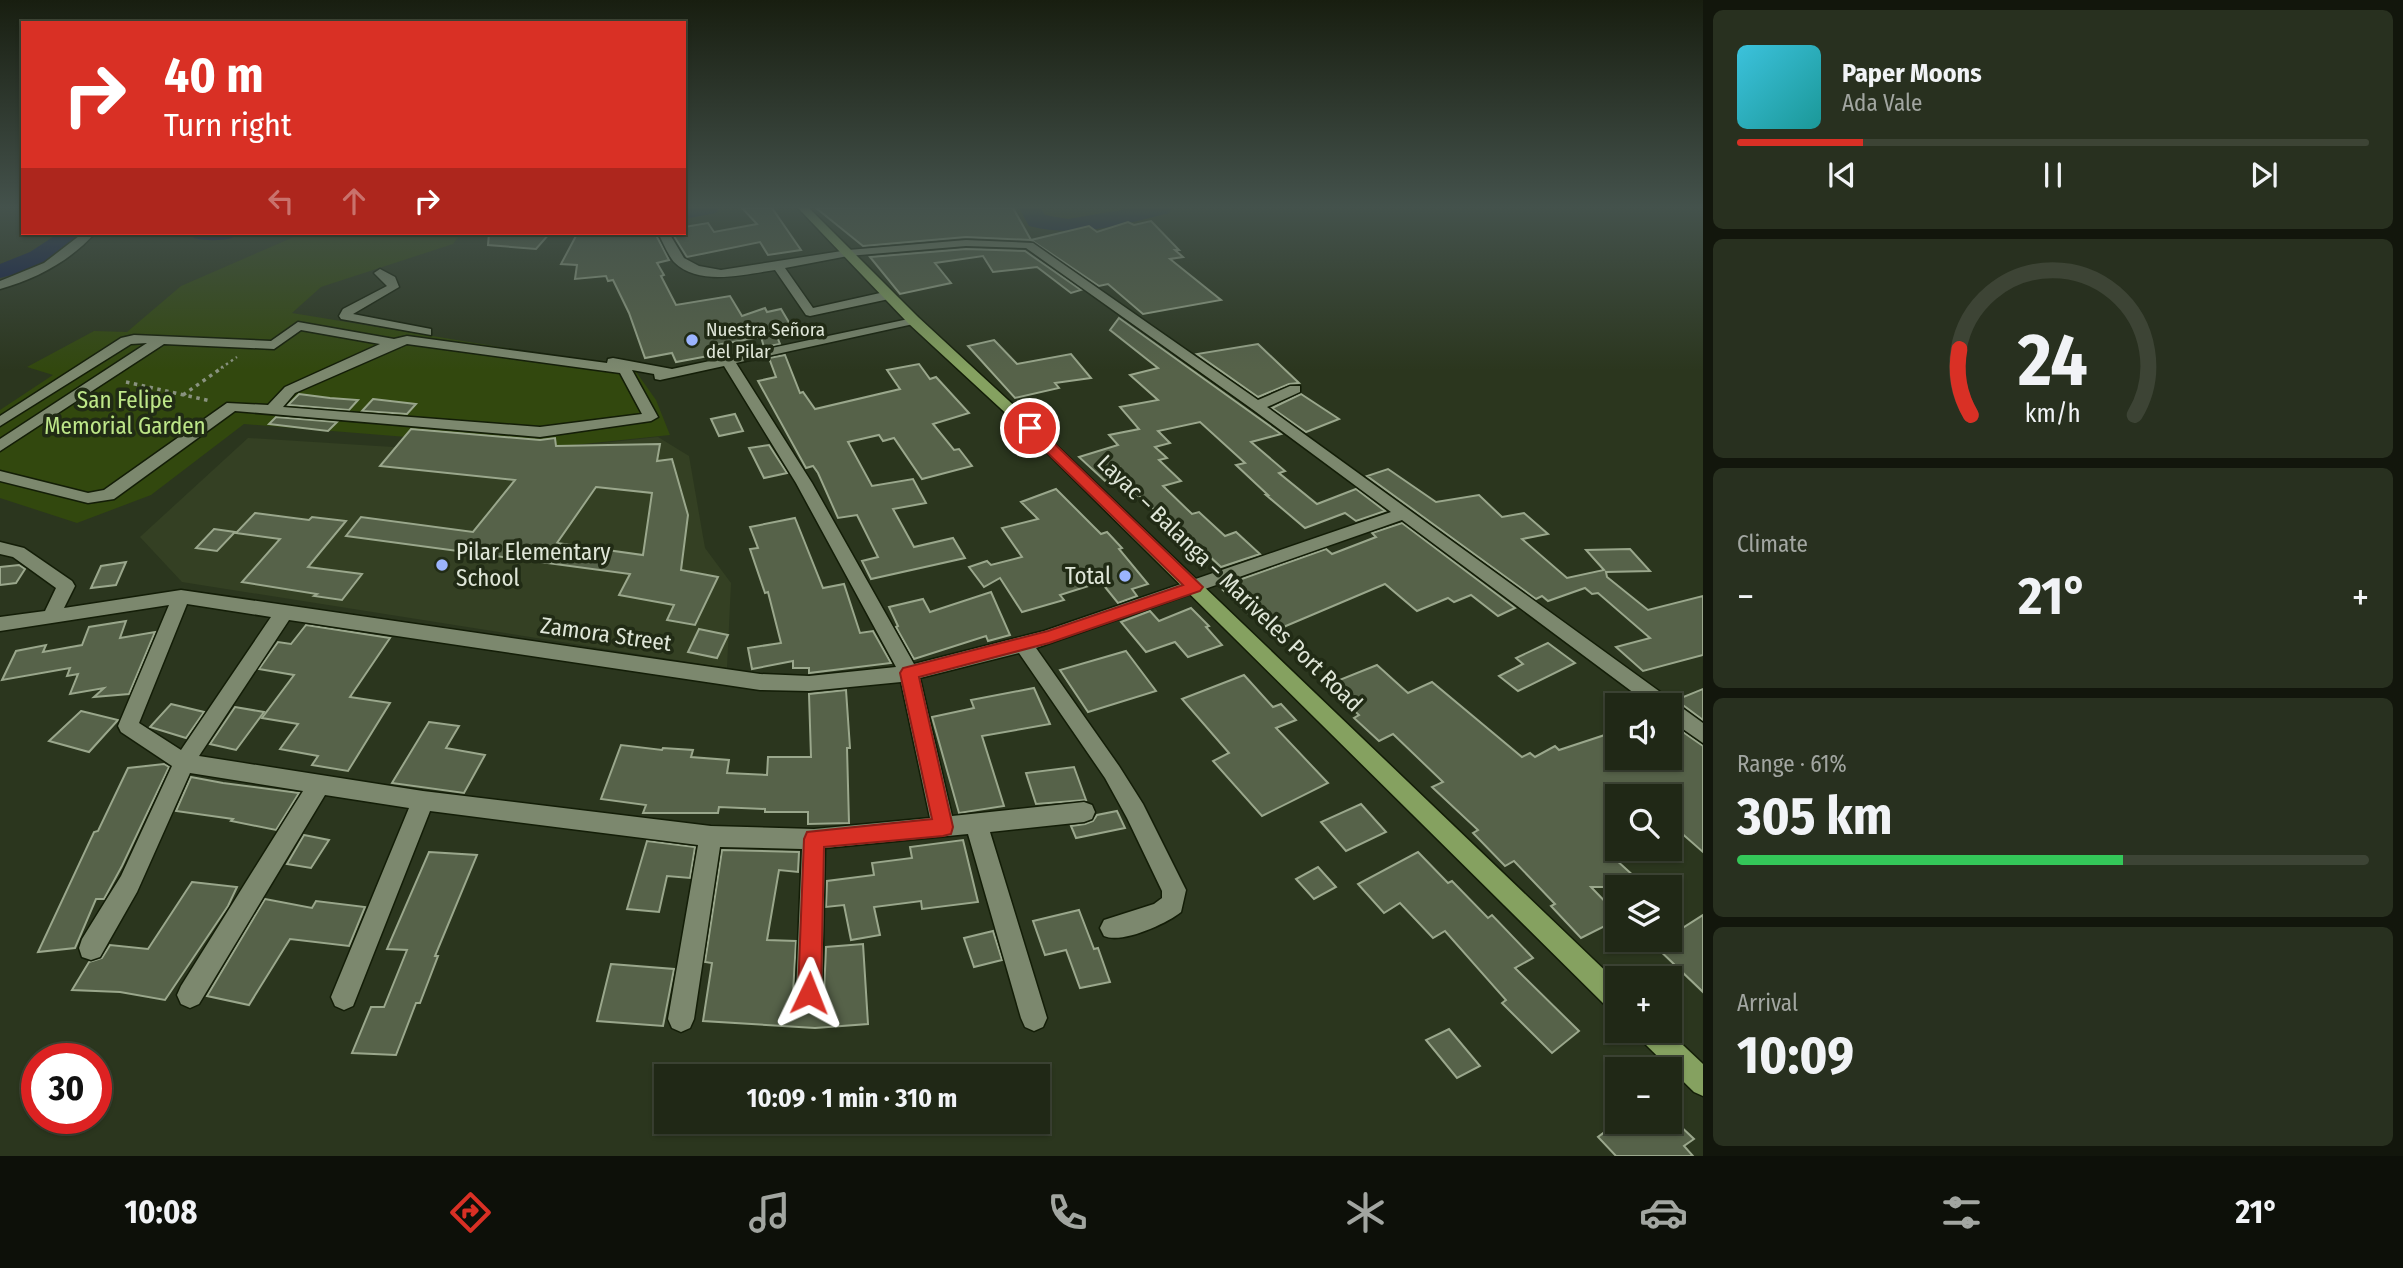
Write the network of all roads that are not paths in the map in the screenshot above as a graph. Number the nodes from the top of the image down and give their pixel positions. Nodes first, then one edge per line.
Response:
1 (56, 262) edge
2 (682, 262) edge
3 (803, 262) edge
4 (857, 262) edge
5 (1054, 262) edge
6 (778, 267) junction
7 (380, 273) dead end
8 (0, 285) edge
9 (889, 295) junction
10 (913, 320) junction
11 (406, 338) junction
12 (161, 340) junction
13 (728, 362) junction
14 (671, 373) junction
15 (632, 382) junction
16 (1295, 389) dead end
17 (1257, 407) junction
18 (272, 410) junction
19 (0, 422) edge
20 (0, 446) edge
21 (0, 476) edge
22 (1403, 514) junction
23 (0, 548) edge
24 (1195, 587) junction
25 (181, 597) junction
26 (285, 611) junction
27 (51, 616) junction
28 (0, 624) edge
29 (1023, 644) junction
30 (909, 673) junction
31 (1648, 693) edge
32 (1682, 718) edge
33 (1703, 734) edge
34 (184, 763) junction
35 (319, 785) junction
36 (423, 801) junction
37 (1084, 812) dead end
38 (976, 824) junction
39 (943, 827) junction
40 (711, 836) junction
41 (814, 839) junction
42 (1112, 928) dead end
43 (91, 948) dead end
44 (1605, 987) edge
45 (809, 993) dead end
46 (190, 995) dead end
47 (344, 997) dead end
48 (1034, 1018) dead end
49 (681, 1019) dead end
50 (1662, 1043) edge
51 (1703, 1083) edge

1 - 8 street
2 - 6 street
3 - 6 street
4 - 9 main road, Layac – Balanga – Mariveles Port Road
5 - 17 street
6 - 9 street
7 - 11 street
9 - 10 main road, Layac – Balanga – Mariveles Port Road
10 - 13 street
10 - 24 main road, Layac – Balanga – Mariveles Port Road
11 - 12 street
11 - 14 street
11 - 15 street
11 - 18 street
12 - 19 street
12 - 20 street
13 - 14 street
13 - 30 street
14 - 15 street
15 - 18 street
16 - 17 street
17 - 22 street
18 - 21 street
22 - 24 street, Zamora Street
22 - 31 street
23 - 27 street
24 - 29 street, Zamora Street
24 - 44 main road, Layac – Balanga – Mariveles Port Road
25 - 26 street, Zamora Street
25 - 27 street, Zamora Street
25 - 34 street
26 - 30 street, Zamora Street
26 - 34 street
27 - 28 street, Zamora Street
29 - 30 street, Zamora Street
29 - 42 street
30 - 39 street
32 - 33 street
34 - 35 street
34 - 43 street
35 - 36 street
35 - 46 street
36 - 40 street
36 - 47 street
37 - 38 street
38 - 39 street
38 - 48 street
39 - 41 street
40 - 41 street
40 - 49 street
41 - 45 street
50 - 51 main road

